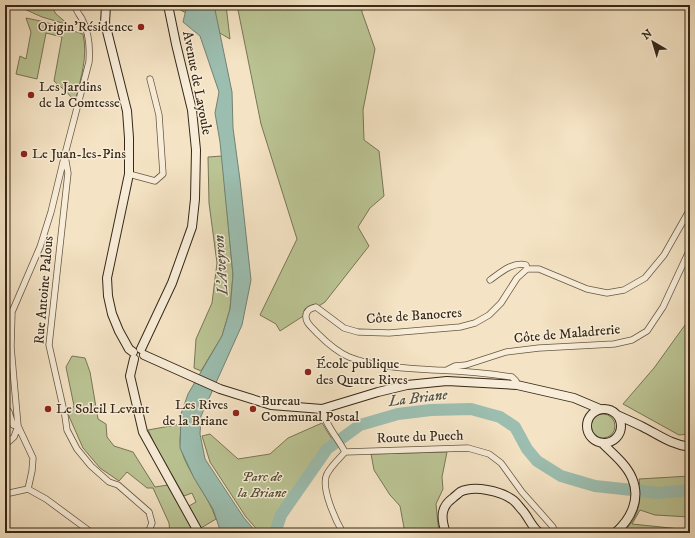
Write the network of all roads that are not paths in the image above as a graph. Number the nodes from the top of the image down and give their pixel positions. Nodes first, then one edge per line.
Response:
1 (75, 5) edge
2 (106, 5) edge
3 (168, 5) edge
4 (150, 79) dead end
5 (64, 154) junction
6 (129, 174) junction
7 (690, 209) edge
8 (690, 249) edge
9 (527, 269) junction
10 (490, 280) dead end
11 (138, 355) junction
12 (444, 370) junction
13 (517, 385) junction
14 (582, 402) junction
15 (5, 406) edge
16 (322, 409) junction
17 (600, 409) junction
18 (617, 415) junction
19 (590, 416) junction
20 (18, 426) junction
21 (644, 428) junction
22 (620, 431) junction
23 (613, 440) junction
24 (602, 443) junction
25 (5, 445) edge
26 (690, 447) edge
27 (344, 451) junction
28 (618, 459) junction
29 (28, 489) junction
30 (5, 494) edge
31 (92, 533) edge
32 (148, 533) edge
33 (199, 533) edge
34 (342, 533) edge
35 (446, 533) edge
36 (540, 533) edge
37 (554, 533) edge
38 (615, 533) edge

1 - 5 street
2 - 6 main road
3 - 11 main road, Avenue de Layoule
4 - 6 street
5 - 20 street
5 - 32 street, Rue Antoine Palous
6 - 11 main road
7 - 9 street
8 - 12 street, Côte de Maladrerie
9 - 10 street
9 - 12 street, Côte de Banocres
11 - 16 main road
11 - 33 main road, Avenue de Layoule
12 - 13 street
13 - 14 main road
13 - 16 main road
14 - 17 main road
14 - 19 main road
15 - 20 street
16 - 27 street
17 - 18 main road
17 - 19 main road
18 - 21 main road
18 - 22 main road
19 - 24 main road
20 - 25 street
20 - 29 street
21 - 22 main road
21 - 26 main road
22 - 23 main road
23 - 24 main road
23 - 28 main road
24 - 28 main road
27 - 34 street
27 - 37 street, Route du Puech
28 - 38 main road
29 - 30 street
29 - 31 street
35 - 36 main road

